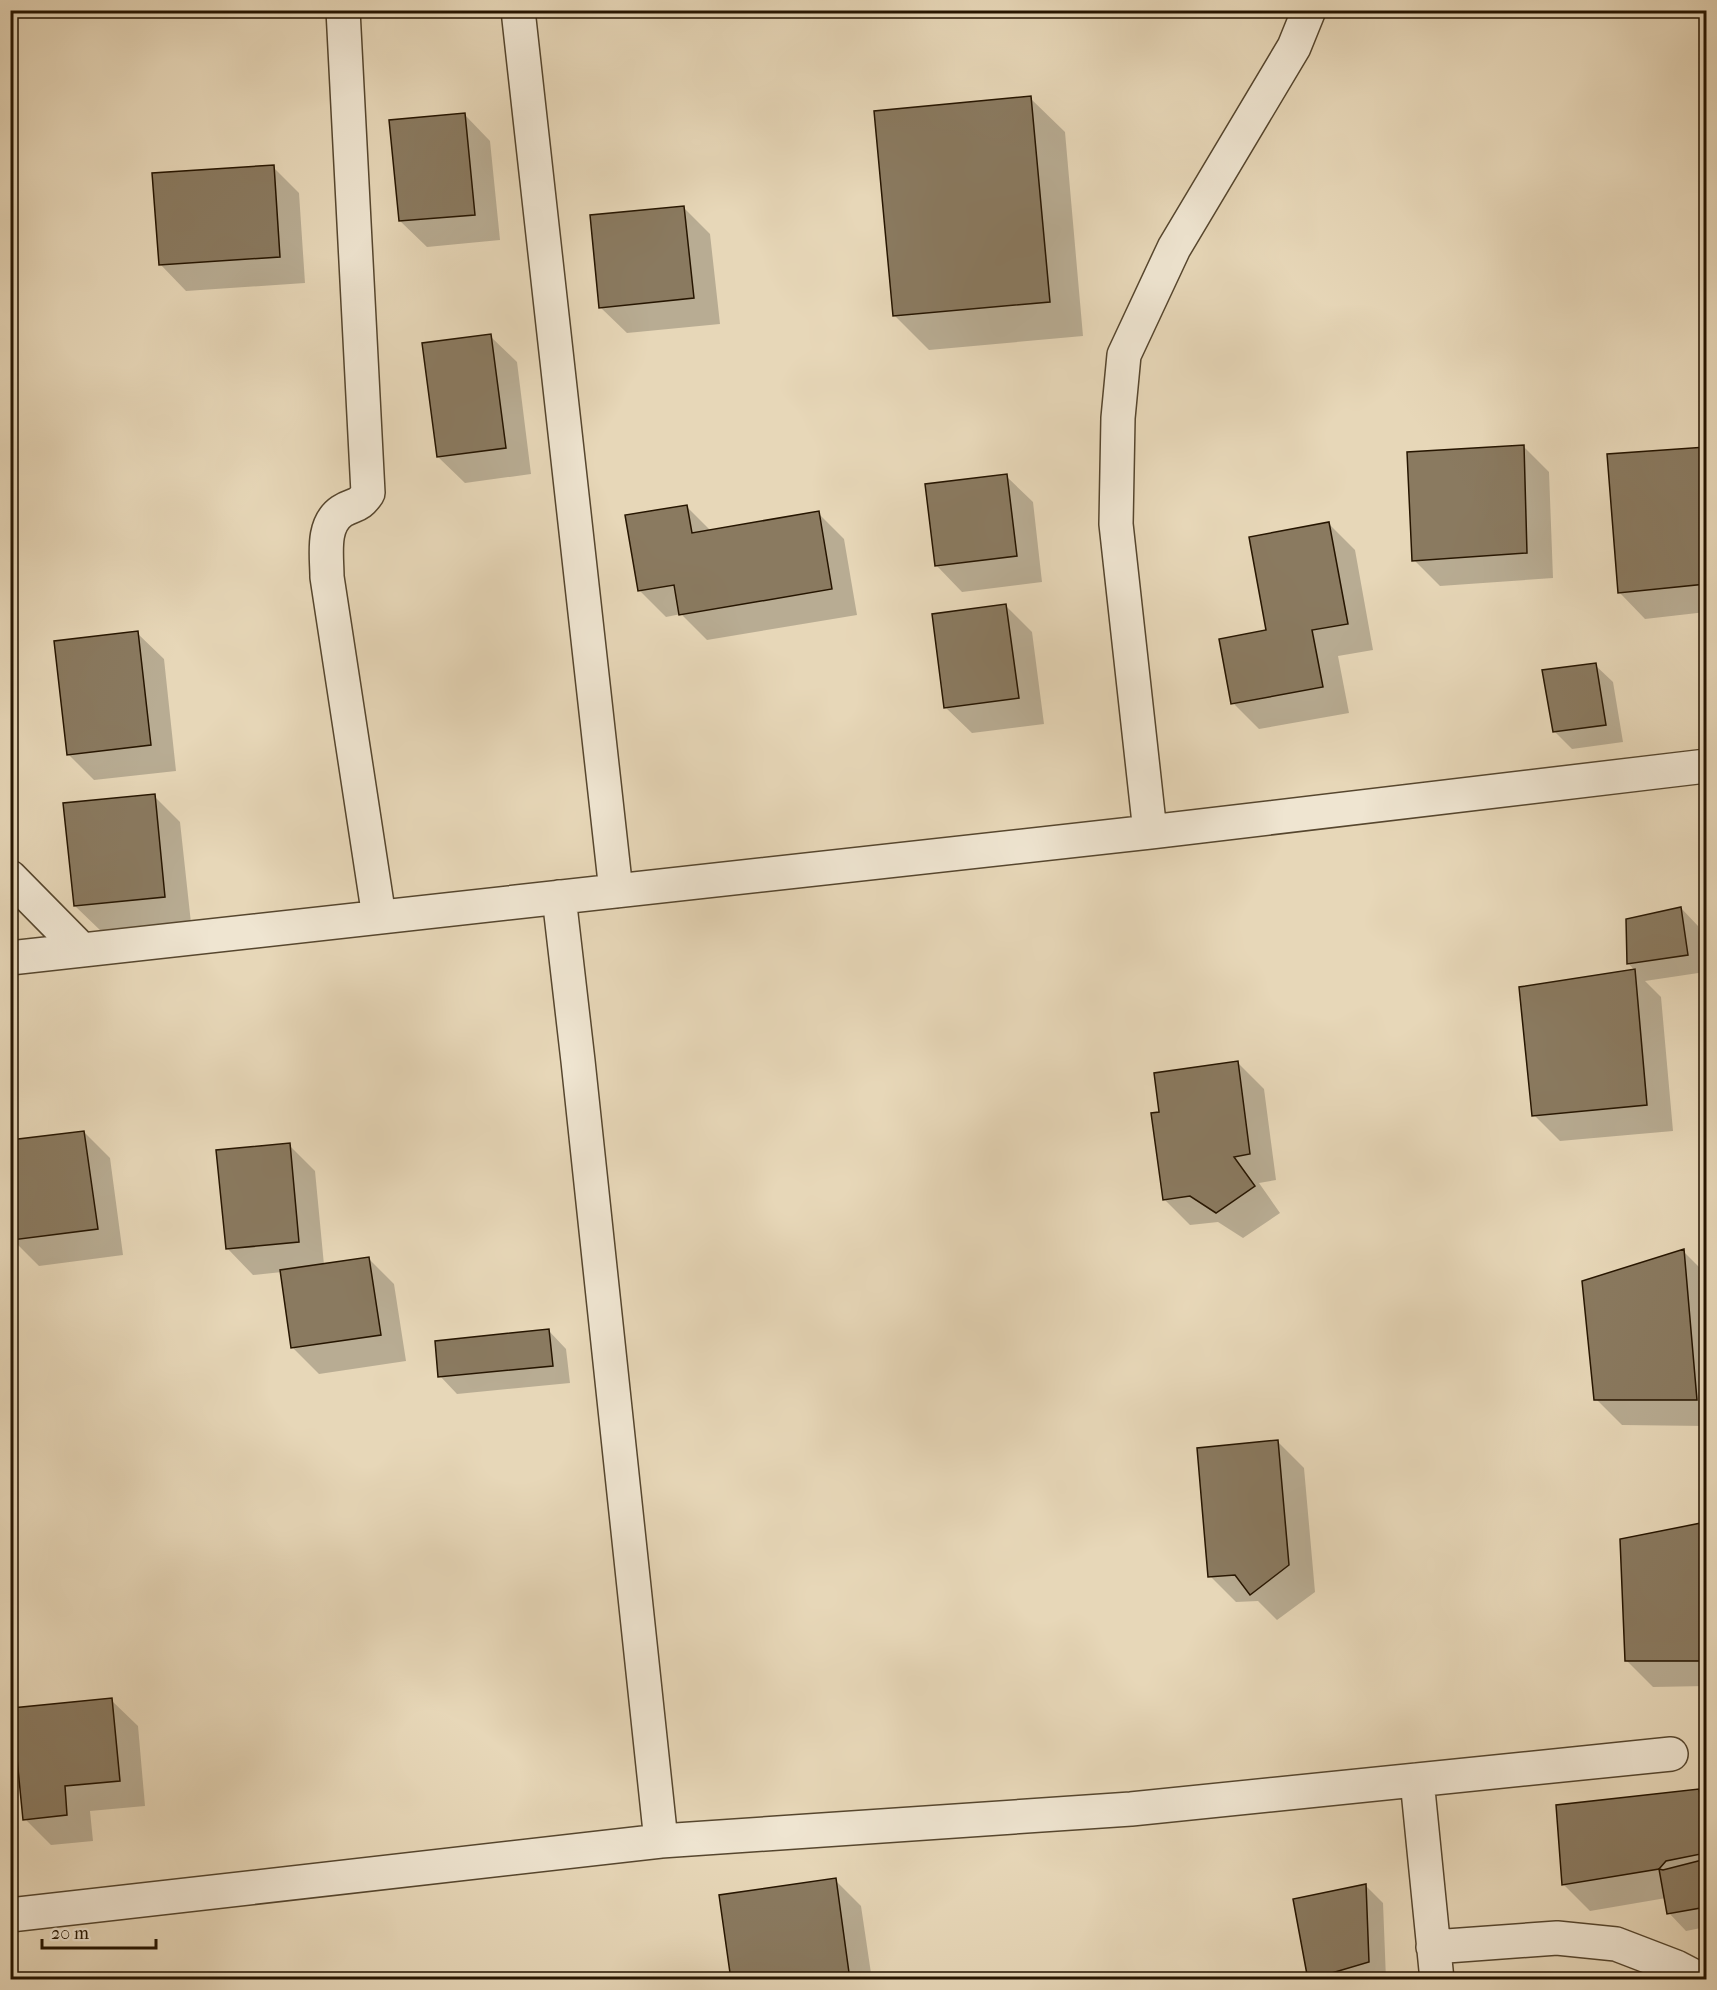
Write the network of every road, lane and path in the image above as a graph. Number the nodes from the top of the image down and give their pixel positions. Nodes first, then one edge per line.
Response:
1 (343, 10) edge
2 (518, 10) edge
3 (1309, 10) edge
4 (1707, 766) edge
5 (1150, 832) junction
6 (10, 876) edge
7 (616, 891) junction
8 (559, 897) junction
9 (380, 917) junction
10 (81, 950) junction
11 (23, 957) edge
12 (10, 982) edge
13 (1671, 1754) dead end
14 (1417, 1780) junction
15 (661, 1841) junction
16 (10, 1915) edge
17 (1433, 1947) junction
18 (1437, 1980) edge
19 (1701, 1980) edge

1 - 9 street
2 - 7 street
3 - 5 street
4 - 5 street
5 - 7 street
6 - 10 street
7 - 8 street
8 - 9 street
8 - 15 street
9 - 10 street
10 - 11 street
11 - 12 street
13 - 14 street
14 - 15 street
14 - 17 street
15 - 16 street
17 - 18 street
17 - 19 street

